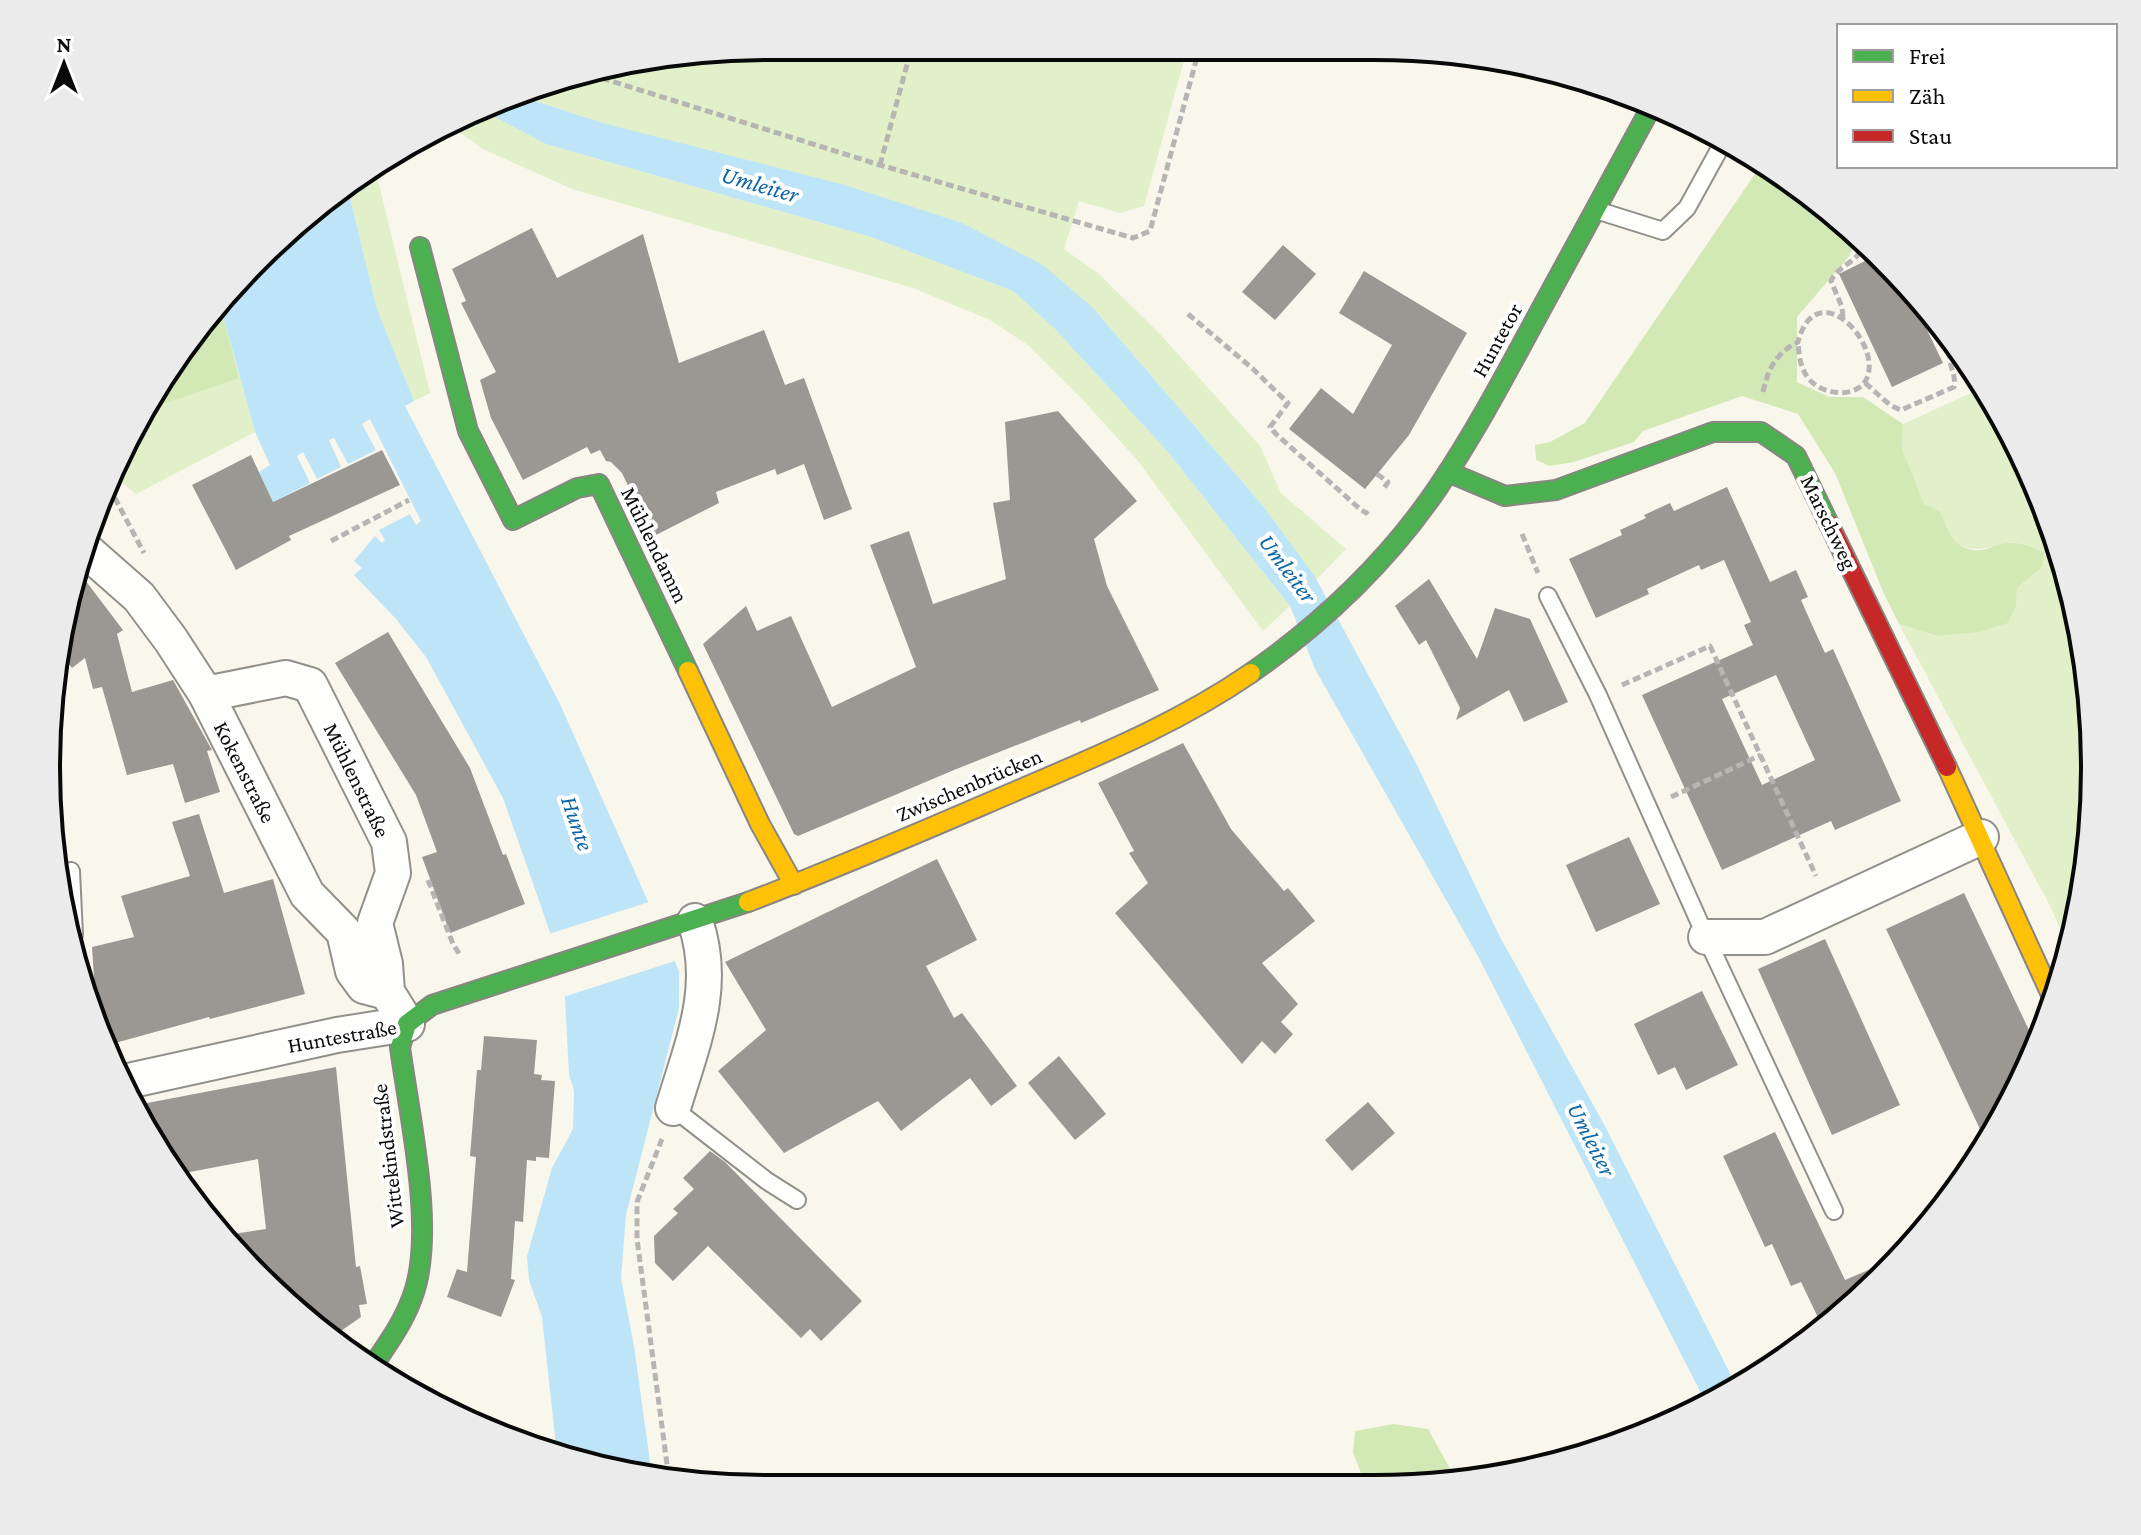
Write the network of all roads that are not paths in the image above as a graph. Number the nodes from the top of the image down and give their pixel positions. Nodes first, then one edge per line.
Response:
1 (1647, 115) edge
2 (1719, 151) edge
3 (1596, 210) junction
4 (420, 247) dead end
5 (1448, 472) junction
6 (93, 556) edge
7 (1364, 578) joint
8 (1548, 596) road end
9 (206, 694) junction
10 (1981, 837) junction
11 (68, 872) edge
12 (794, 885) junction
13 (72, 895) edge
14 (695, 921) junction
15 (1706, 937) junction
16 (555, 964) joint
17 (2046, 984) edge
18 (387, 992) junction
19 (407, 1024) junction
20 (133, 1080) edge
21 (673, 1108) joint
22 (797, 1200) dead end
23 (1834, 1211) dead end
24 (378, 1358) edge

1 - 3 street, Huntetor
2 - 3 lane
3 - 5 street, Huntetor
4 - 12 street, Mühlendamm
5 - 7 street, Huntetor
5 - 10 street, Marschweg
6 - 9 street, Kokenstraße
7 - 12 street, Zwischenbrücken
8 - 15 lane
9 - 18 street, Kokenstraße
9 - 18 street, Mühlenstraße
10 - 15 street
10 - 17 street, Marschweg
11 - 13 lane
12 - 14 street, Zwischenbrücken
14 - 16 street, Zwischenbrücken
14 - 21 street
15 - 23 lane
16 - 19 street, Huntestraße
18 - 19 street, Mühlenstraße
19 - 20 street, Huntestraße
19 - 24 street, Wittekindstraße
21 - 22 lane

